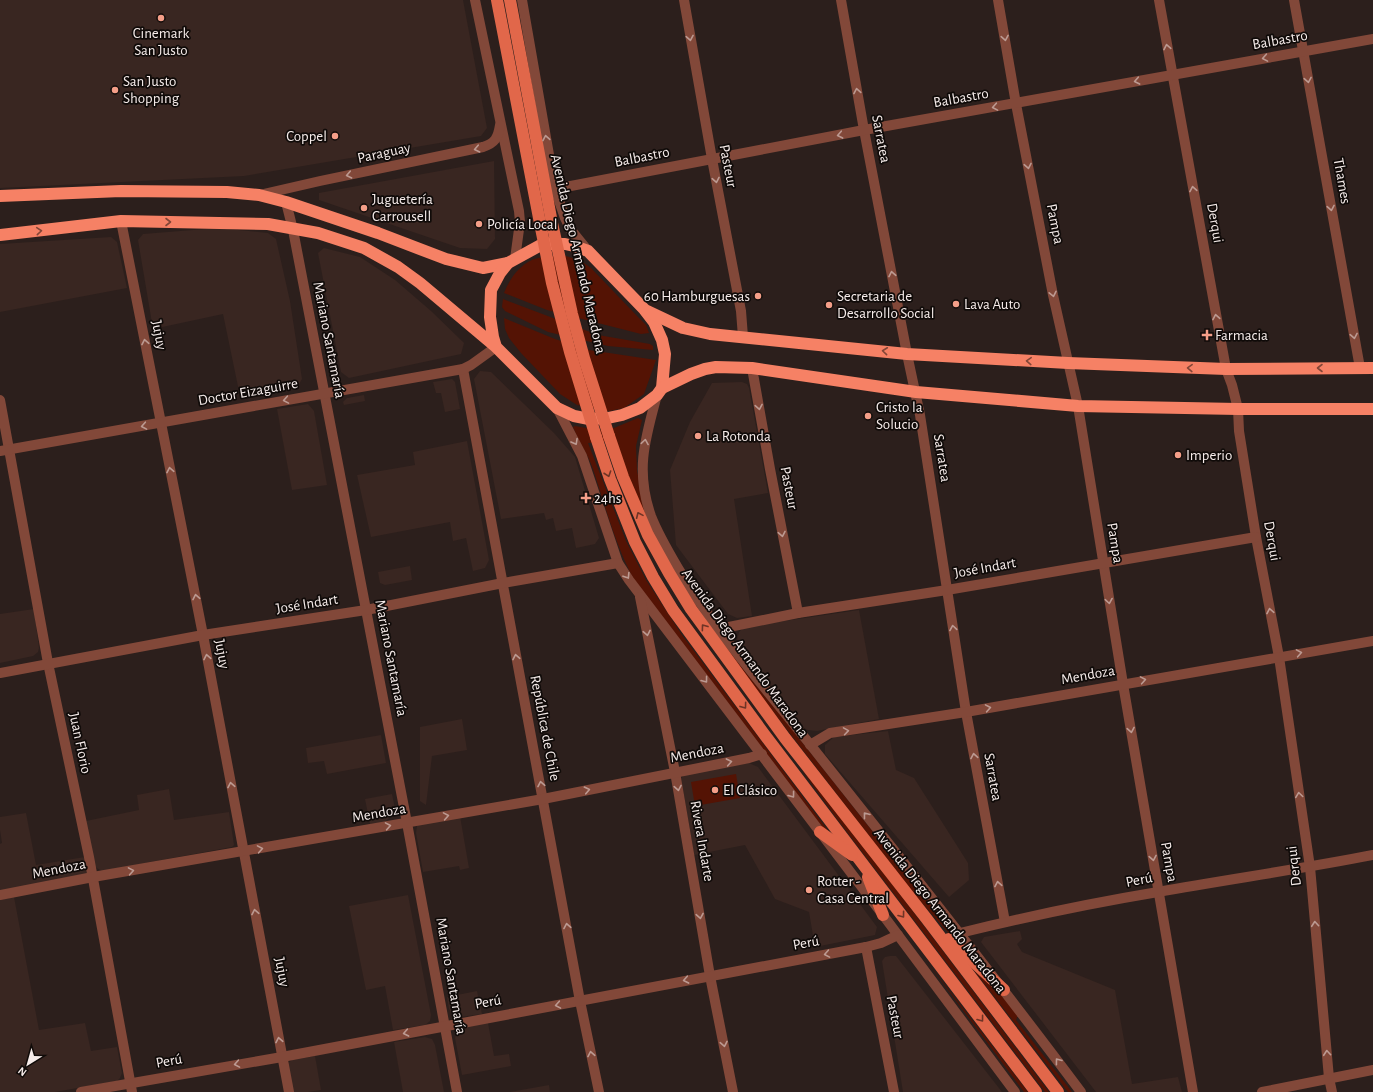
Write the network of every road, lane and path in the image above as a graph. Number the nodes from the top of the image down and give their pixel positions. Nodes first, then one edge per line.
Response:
1 (475, 0) edge
2 (497, 0) edge
3 (510, 0) edge
4 (522, 0) edge
5 (684, 0) edge
6 (841, 0) edge
7 (998, 0) edge
8 (1158, 0) edge
9 (1294, 0) edge
10 (1373, 39) edge
11 (1303, 50) junction
12 (1172, 74) junction
13 (1016, 104) junction
14 (500, 124) junction
15 (864, 130) junction
16 (712, 159) junction
17 (555, 189) junction
18 (259, 195) junction
19 (0, 196) edge
20 (286, 202) junction
21 (121, 221) junction
22 (546, 223) junction
23 (293, 230) junction
24 (0, 235) edge
25 (588, 251) junction
26 (512, 261) junction
27 (644, 309) junction
28 (743, 337) junction
29 (496, 347) junction
30 (907, 354) junction
31 (1068, 363) junction
32 (752, 368) junction
33 (1360, 368) junction
34 (1373, 368) edge
35 (463, 369) junction
36 (1226, 369) junction
37 (660, 392) junction
38 (916, 392) junction
39 (324, 393) junction
40 (0, 400) edge
41 (1078, 406) junction
42 (557, 408) junction
43 (1238, 409) junction
44 (1373, 409) edge
45 (161, 423) junction
46 (5, 450) edge
47 (1256, 537) junction
48 (618, 563) junction
49 (1103, 563) junction
50 (503, 583) junction
51 (947, 590) junction
52 (640, 595) junction
53 (366, 610) junction
54 (798, 613) junction
55 (719, 628) junction
56 (203, 636) junction
57 (1373, 641) edge
58 (1279, 657) junction
59 (48, 663) junction
60 (0, 673) edge
61 (1123, 684) junction
62 (966, 712) junction
63 (810, 745) junction
64 (762, 754) junction
65 (675, 772) junction
66 (543, 799) junction
67 (407, 823) junction
68 (820, 832) junction
69 (243, 852) junction
70 (1373, 855) edge
71 (862, 862) junction
72 (1310, 867) junction
73 (93, 877) junction
74 (1158, 892) junction
75 (0, 895) edge
76 (883, 915) junction
77 (926, 918) junction
78 (1005, 922) junction
79 (960, 933) junction
80 (898, 935) junction
81 (866, 947) junction
82 (710, 976) junction
83 (1004, 990) junction
84 (580, 1001) junction
85 (444, 1026) junction
86 (282, 1057) junction
87 (1373, 1070) edge
88 (1329, 1078) junction
89 (131, 1087) edge
90 (81, 1092) edge
91 (289, 1092) edge
92 (457, 1092) edge
93 (599, 1092) edge
94 (733, 1092) edge
95 (894, 1092) edge
96 (1015, 1092) edge
97 (1036, 1092) edge
98 (1058, 1092) edge
99 (1081, 1092) edge
100 (1193, 1092) edge
101 (1262, 1092) edge
102 (1332, 1092) edge

1 - 14 street
2 - 22 main road, Avenida Diego Armando Maradona
3 - 22 main road, Avenida Diego Armando Maradona
17 -> 4 street, Avenida Diego Armando Maradona
5 -> 16 street, Pasteur
15 -> 6 street, Sarratea
7 -> 13 street, Pampa
12 -> 8 street, Derqui
9 - 11 street, Thames
10 - 11 street, Balbastro
11 -> 12 street, Balbastro
11 -> 33 street, Thames
12 -> 13 street, Balbastro
36 -> 12 street, Derqui
13 -> 15 street, Balbastro
13 -> 31 street, Pampa
14 -> 18 street, Paraguay
14 - 26 street
15 -> 16 street, Balbastro
30 -> 15 street, Sarratea
16 - 17 street, Balbastro
16 -> 28 street, Pasteur
17 - 25 street, Avenida Diego Armando Maradona
18 - 19 highway
18 - 20 highway
20 - 23 street, Mariano Santamaría
20 - 26 highway
21 -> 23 highway
24 -> 21 highway
45 -> 21 street, Jujuy
22 -> 71 main road, Avenida Diego Armando Maradona, bridge
77 -> 22 main road, Avenida Diego Armando Maradona, bridge
23 - 29 highway
23 - 39 street, Mariano Santamaría
25 - 26 highway
25 - 27 highway
26 - 29 highway
27 - 28 highway
27 - 37 highway
30 -> 28 highway
29 - 35 street, Doctor Eizaguirre
29 - 42 highway
31 -> 30 highway
30 - 38 street, Sarratea
36 -> 31 highway
31 - 41 street, Pampa
32 - 37 highway
32 - 38 highway
32 -> 54 street, Pasteur
33 - 34 highway
33 -> 36 highway
35 - 39 street, Doctor Eizaguirre
35 - 50 street, República de Chile
36 - 43 street, Derqui
37 - 42 highway
55 -> 37 street, Avenida Diego Armando Maradona
38 - 41 highway
38 - 51 street, Sarratea
39 -> 45 street, Doctor Eizaguirre
39 - 53 street, Mariano Santamaría
40 - 46 street, Juan Florio
41 - 43 highway
41 - 49 street, Pampa
42 -> 48 street
43 - 44 highway
43 - 47 street, Derqui
45 -> 46 street, Doctor Eizaguirre
56 -> 45 street, Jujuy
46 - 59 street, Juan Florio
47 - 49 street, José Indart
58 -> 47 street, Derqui
48 - 50 street, José Indart
48 -> 52 street
49 - 51 street, José Indart
49 -> 61 street, Pampa
50 - 53 street, José Indart
66 -> 50 street, República de Chile
51 - 54 street, José Indart
62 -> 51 street, Sarratea
52 -> 64 street
52 -> 65 street, Rivera Indarte
53 - 56 street, José Indart
53 - 67 street, Mariano Santamaría
54 - 55 street, José Indart
55 - 63 street, Avenida Diego Armando Maradona
56 - 59 street, José Indart
69 -> 56 street, Jujuy
58 -> 57 street, Mendoza
61 -> 58 street, Mendoza
72 -> 58 street, Derqui
59 - 60 street, José Indart
59 - 73 street, Juan Florio
62 -> 61 street, Mendoza
61 -> 74 street, Pampa
63 -> 62 street, Mendoza
78 -> 62 street, Sarratea
79 -> 63 street, Avenida Diego Armando Maradona
65 -> 64 street, Mendoza
64 -> 68 street
66 -> 65 street, Mendoza
65 -> 82 street, Rivera Indarte
67 -> 66 street, Mendoza
84 -> 66 street, República de Chile
69 -> 67 street, Mendoza
67 - 85 street, Mariano Santamaría
68 - 71 main road
68 - 76 street
73 -> 69 street, Mendoza
86 -> 69 street, Jujuy
70 - 72 street, Perú
71 - 76 main road
71 -> 97 main road, Avenida Diego Armando Maradona
72 - 74 street, Perú
88 -> 72 street, Derqui
73 - 75 street, Mendoza
73 - 89 street, Juan Florio
74 - 78 street, Perú
74 - 100 street, Pampa
76 - 80 street
77 - 83 main road
77 - 98 main road, Avenida Diego Armando Maradona
78 - 79 street, Perú
79 - 83 street, Avenida Diego Armando Maradona
80 - 81 street, Perú
80 - 96 street
81 -> 82 street, Perú
81 - 95 street, Pasteur
82 -> 84 street, Perú
82 -> 94 street, Rivera Indarte
99 -> 83 street, Avenida Diego Armando Maradona
84 -> 85 street, Perú
93 -> 84 street, República de Chile
85 -> 86 street, Perú
85 - 92 street, Mariano Santamaría
86 -> 89 street, Perú
86 - 91 street, Jujuy
87 - 88 street
88 - 101 street
88 - 102 street, Derqui
89 - 90 street, Perú

